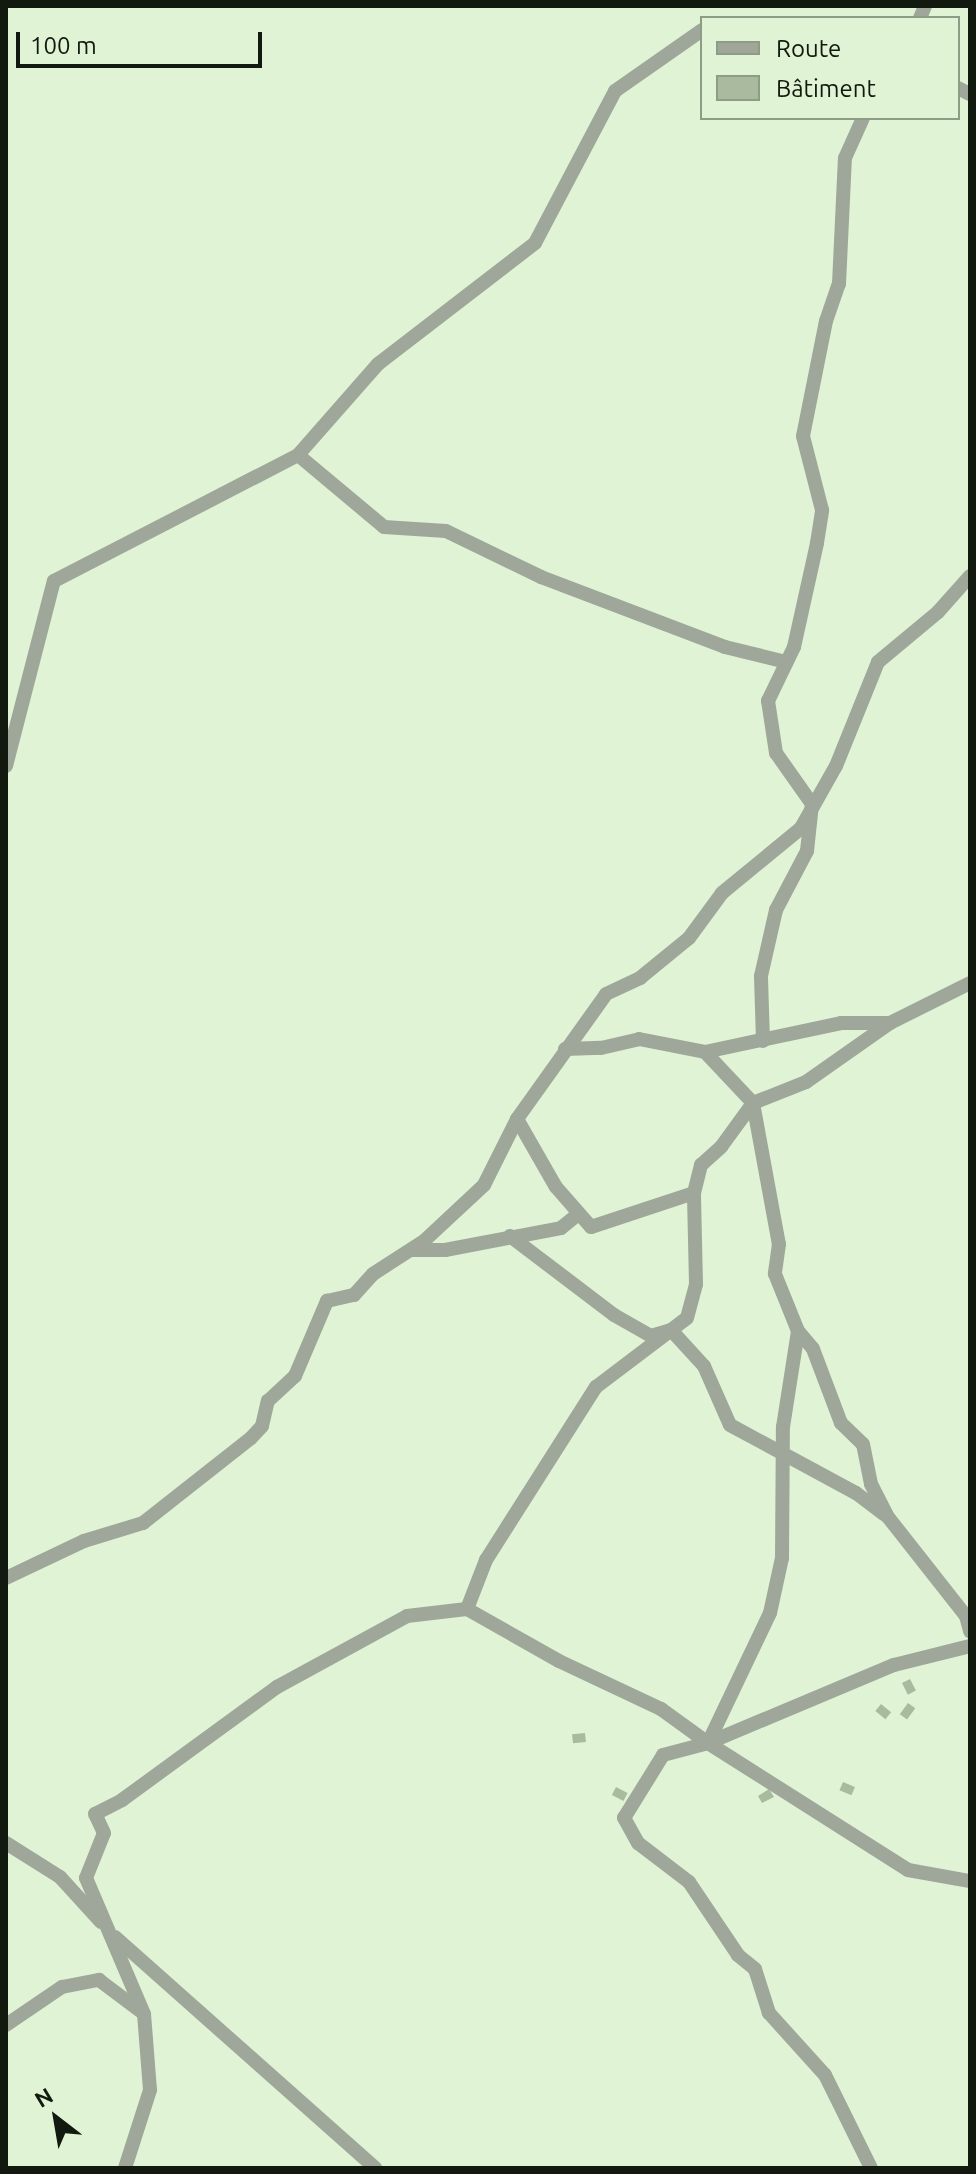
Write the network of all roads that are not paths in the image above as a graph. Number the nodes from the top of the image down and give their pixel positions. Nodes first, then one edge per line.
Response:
1 (700, 31) edge
2 (862, 120) edge
3 (298, 455) junction
4 (970, 576) edge
5 (786, 662) junction
6 (6, 766) edge
7 (812, 804) junction
8 (970, 983) edge
9 (890, 1023) junction
10 (763, 1041) junction
11 (565, 1049) junction
12 (705, 1052) junction
13 (753, 1103) junction
14 (517, 1119) junction
15 (694, 1193) junction
16 (577, 1215) junction
17 (510, 1236) junction
18 (410, 1250) junction
19 (671, 1330) junction
20 (798, 1331) junction
21 (782, 1455) junction
22 (888, 1517) junction
23 (6, 1578) edge
24 (467, 1609) junction
25 (970, 1631) edge
26 (970, 1646) edge
27 (708, 1743) junction
28 (6, 1843) edge
29 (970, 1881) edge
30 (113, 1935) junction
31 (144, 2014) junction
32 (6, 2025) edge
33 (125, 2168) edge
34 (375, 2168) edge
35 (871, 2168) edge

1 - 3 street
2 - 5 street
3 - 5 street
3 - 6 street
4 - 7 street
5 - 7 street
7 - 10 street
7 - 11 street
8 - 9 street
9 - 10 street
9 - 13 street
10 - 12 street
11 - 12 street
11 - 14 street
12 - 13 street
13 - 15 street
13 - 20 street
14 - 16 street
14 - 18 street
15 - 16 street
15 - 19 street
16 - 17 street
17 - 18 street
17 - 19 street
18 - 23 street
19 - 21 street
19 - 24 street
20 - 21 street
20 - 22 street
21 - 22 street
21 - 27 street
22 - 25 street
24 - 27 street
24 - 30 street
26 - 27 street
27 - 29 street
27 - 35 street
28 - 30 street
30 - 31 street
30 - 34 street
31 - 32 street
31 - 33 street

